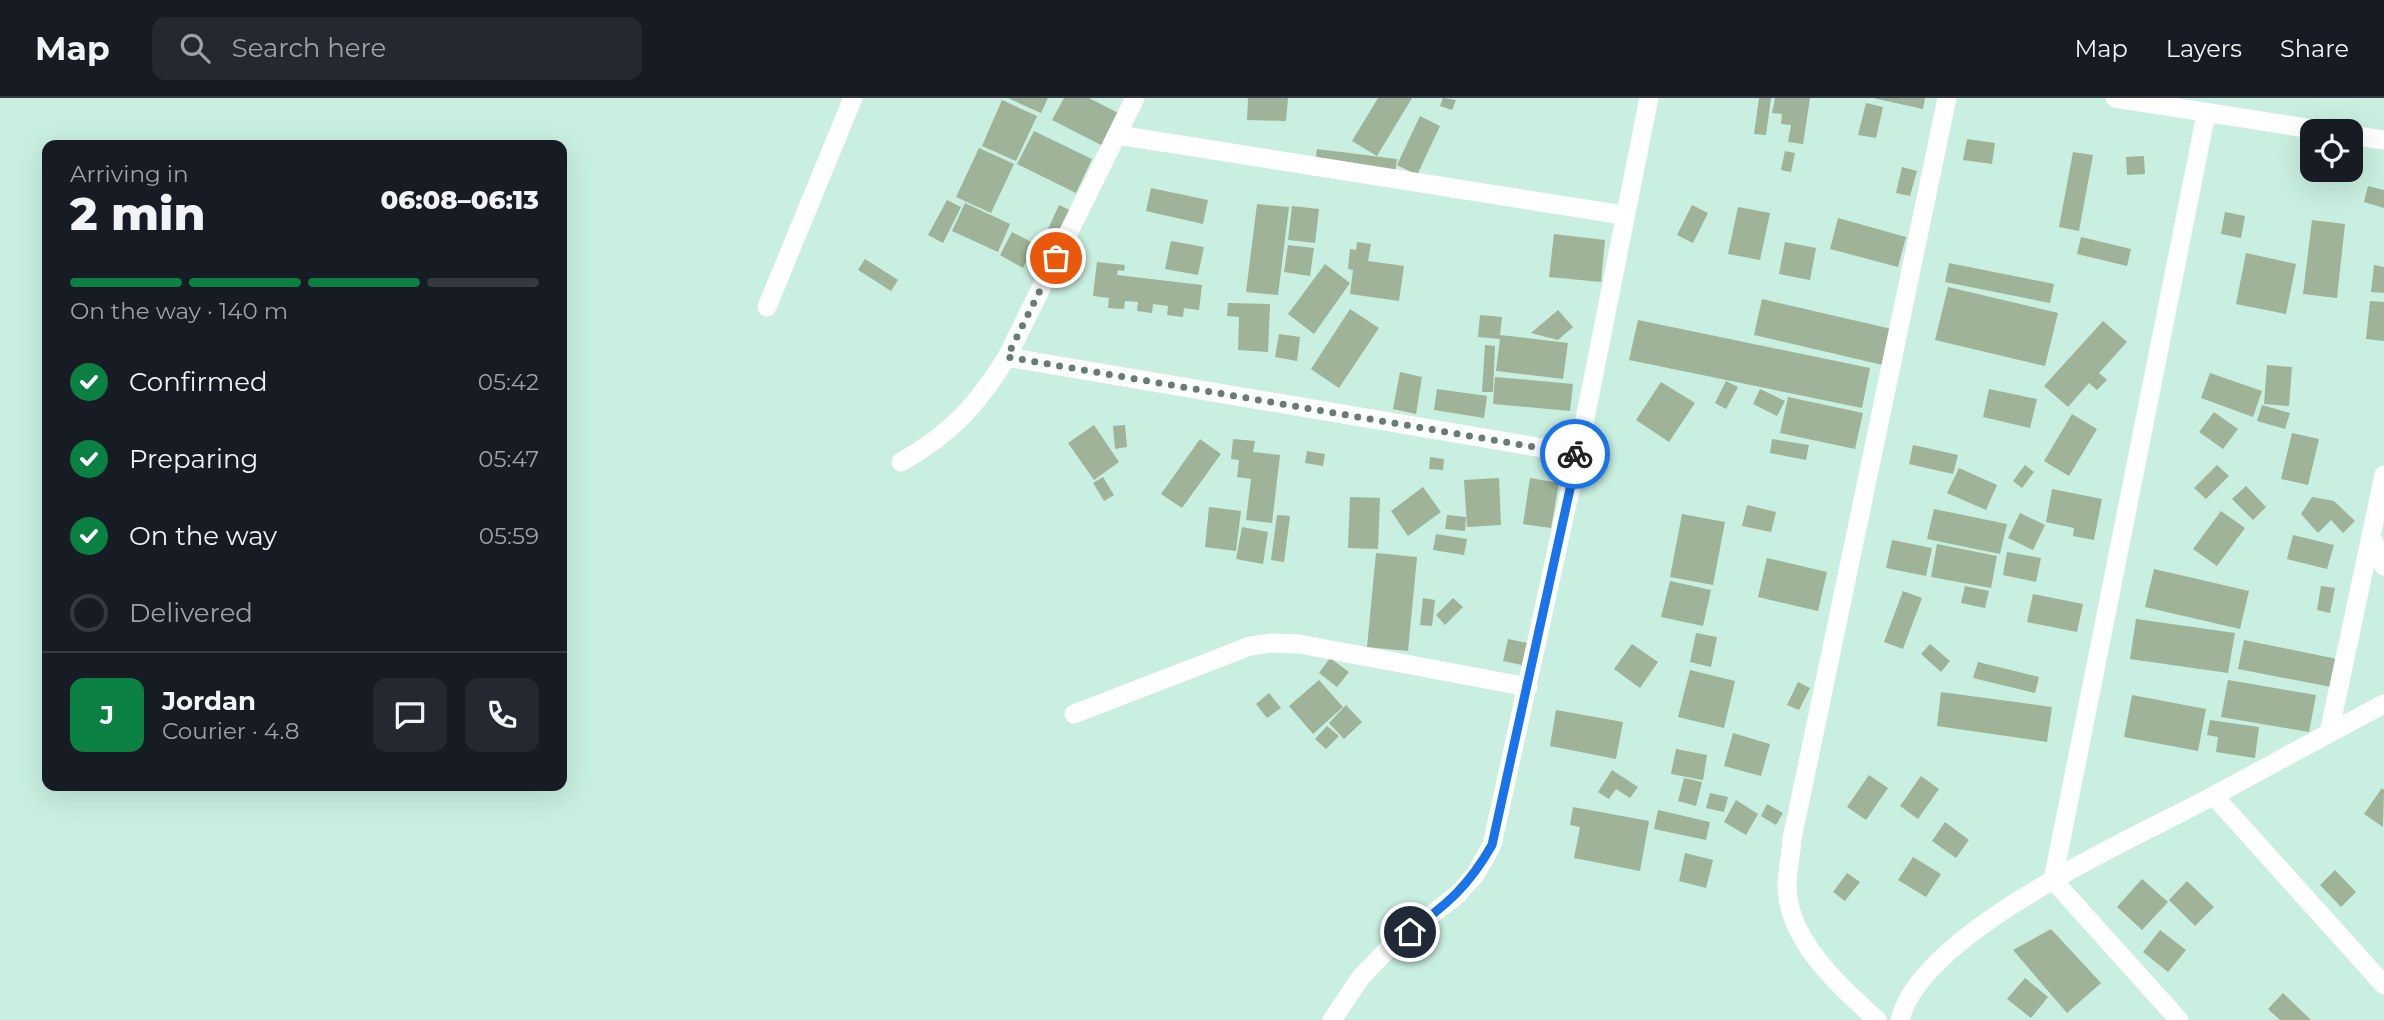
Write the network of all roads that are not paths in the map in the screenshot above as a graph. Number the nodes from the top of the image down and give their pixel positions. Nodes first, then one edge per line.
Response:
1 (853, 98) edge
2 (1135, 98) edge
3 (1649, 98) edge
4 (1947, 98) edge
5 (2115, 98) edge
6 (2206, 114) junction
7 (2300, 127) edge
8 (1118, 135) junction
9 (2363, 137) edge
10 (2384, 140) edge
11 (1623, 215) junction
12 (767, 307) dead end
13 (1007, 357) junction
14 (1578, 454) junction
15 (901, 462) dead end
16 (2384, 475) edge
17 (2371, 536) junction
18 (2384, 566) edge
19 (1528, 687) junction
20 (2384, 704) edge
21 (1073, 714) dead end
22 (2329, 733) junction
23 (2214, 796) junction
24 (2053, 880) junction
25 (2384, 985) edge
26 (1332, 1020) edge
27 (1877, 1020) edge
28 (1900, 1020) edge
29 (2179, 1020) edge

1 - 12 street
2 - 8 street
3 - 11 street
4 - 27 street
5 - 6 street
6 - 7 street
6 - 24 street
8 - 11 street
8 - 13 street
9 - 10 street
11 - 14 street
13 - 14 street
13 - 15 street
14 - 19 street
16 - 17 street
17 - 18 street
17 - 22 street
19 - 21 street
19 - 26 street
20 - 22 street
22 - 23 street
23 - 24 street
23 - 25 street
24 - 28 street
24 - 29 street

